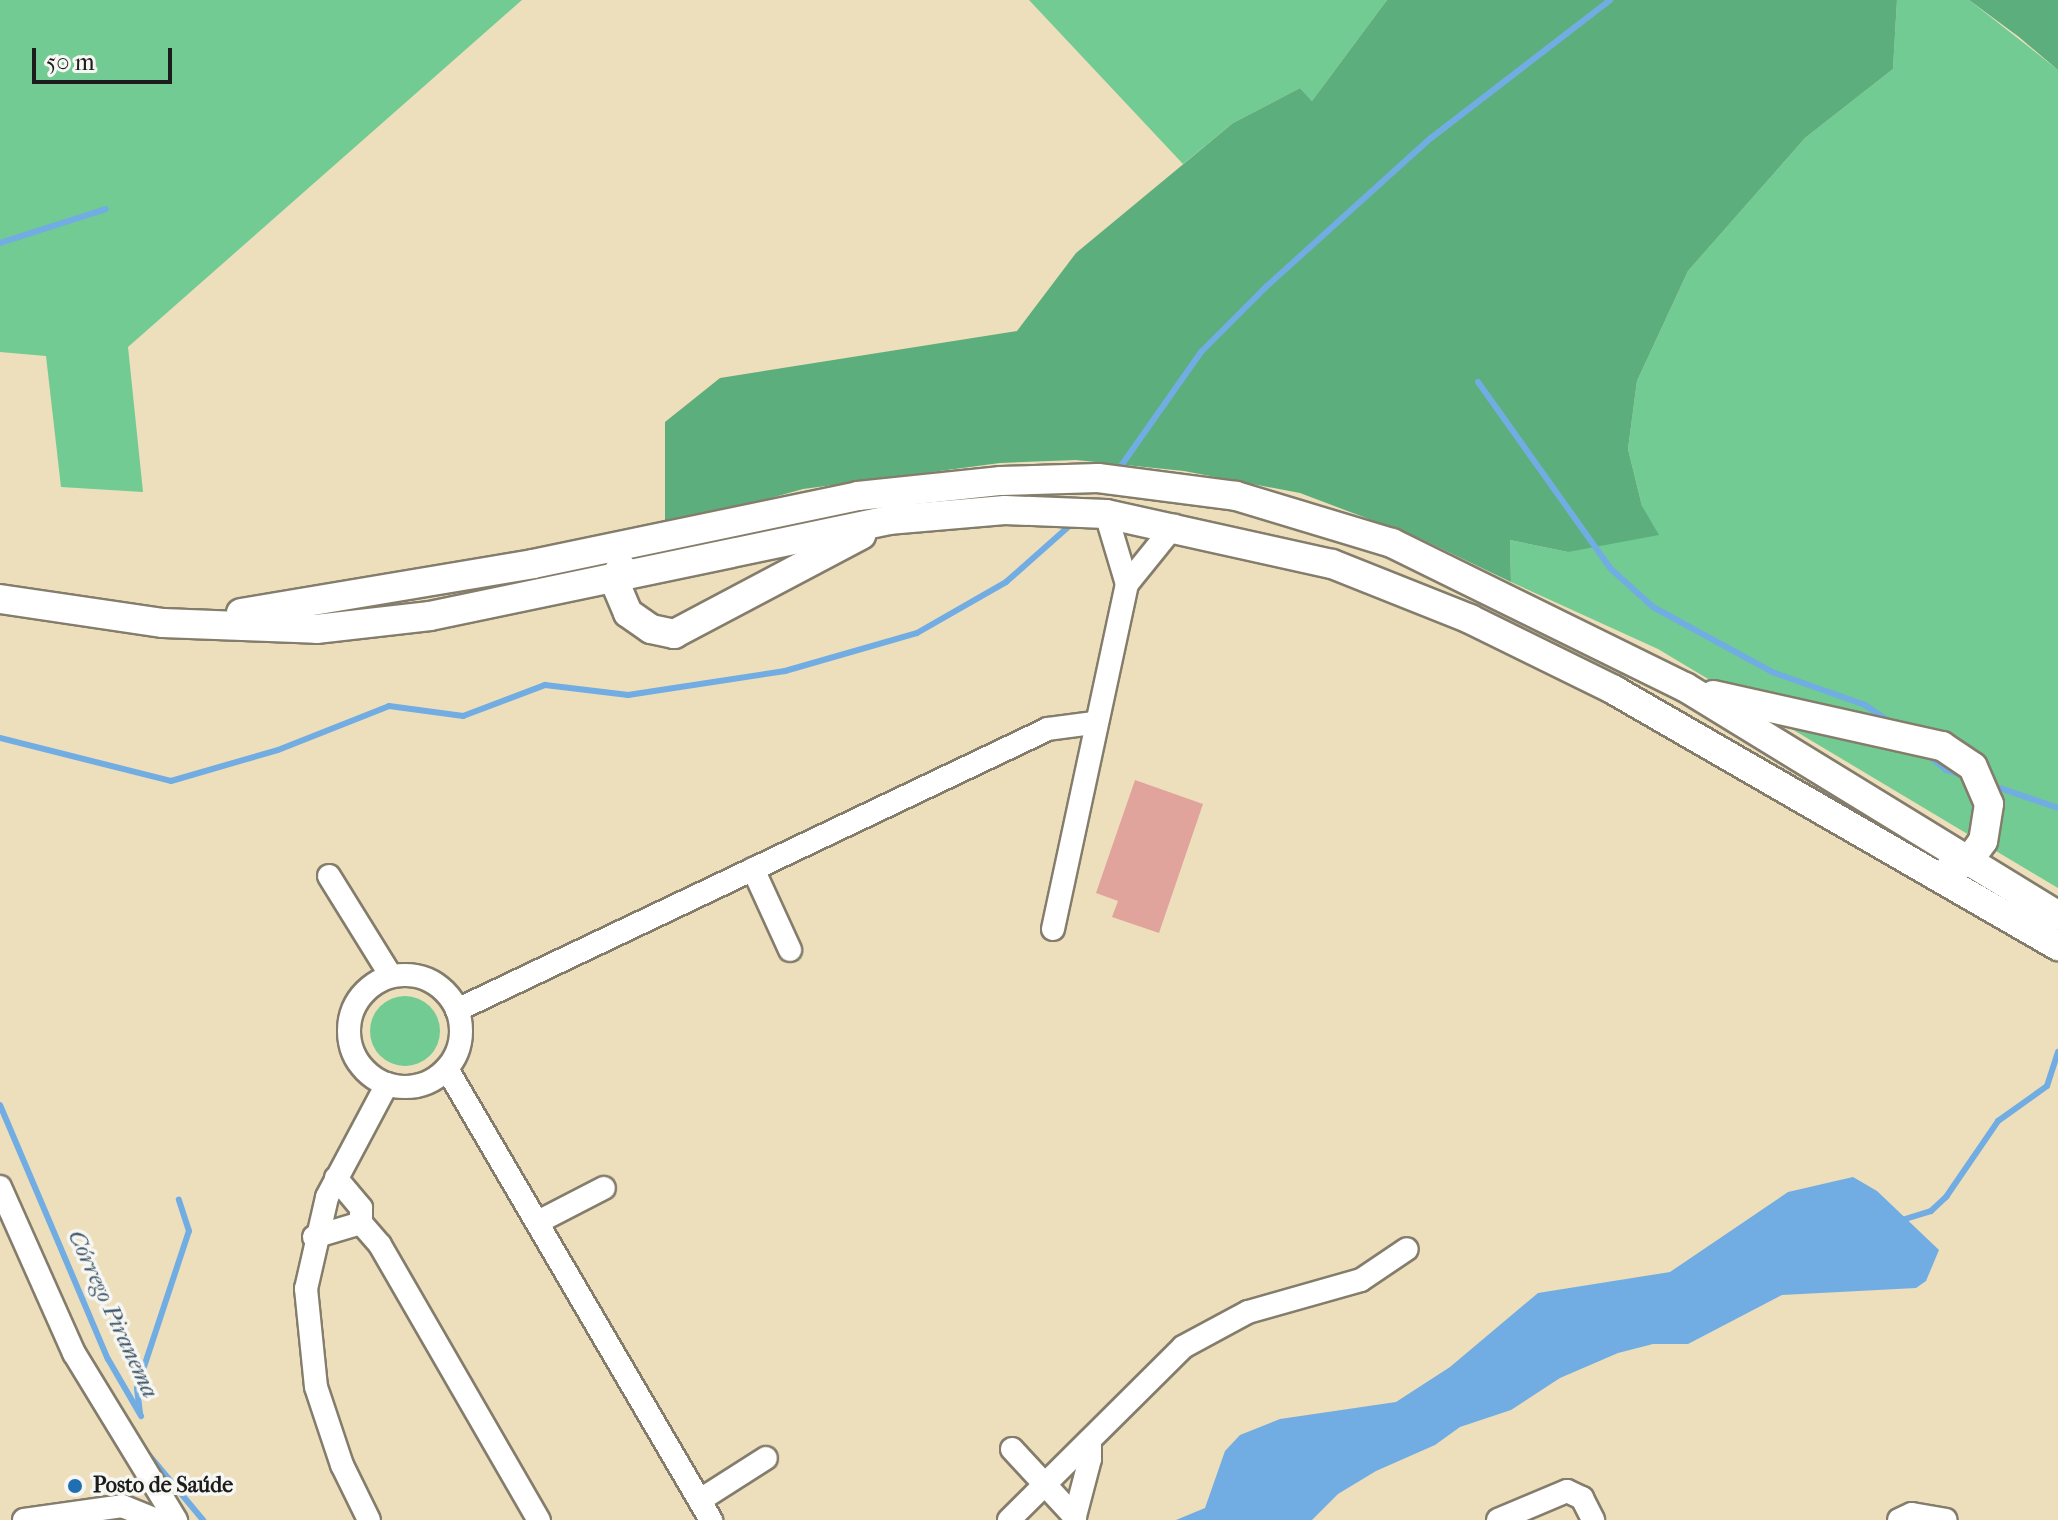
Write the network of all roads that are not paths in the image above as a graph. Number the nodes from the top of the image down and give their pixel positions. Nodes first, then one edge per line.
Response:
1 (1106, 514) junction
2 (888, 520) junction
3 (738, 522) junction
4 (1174, 526) junction
5 (614, 580) junction
6 (1127, 584) junction
7 (0, 599) edge
8 (163, 623) junction
9 (1685, 687) junction
10 (1093, 723) junction
11 (1791, 792) junction
12 (1968, 862) junction
13 (753, 869) junction
14 (329, 876) dead end
15 (2058, 916) edge
16 (1053, 929) dead end
17 (2058, 946) edge
18 (790, 950) dead end
19 (391, 976) junction
20 (457, 1010) junction
21 (447, 1069) junction
22 (387, 1084) junction
23 (336, 1178) junction
24 (0, 1187) edge
25 (604, 1188) dead end
26 (538, 1222) junction
27 (361, 1223) junction
28 (314, 1237) junction
29 (1407, 1249) dead end
30 (1090, 1440) junction
31 (1012, 1449) dead end
32 (766, 1458) dead end
33 (1044, 1484) junction
34 (700, 1500) junction
35 (108, 1514) edge
36 (1074, 1519) edge
37 (24, 1520) edge
38 (156, 1520) edge
39 (174, 1520) edge
40 (369, 1520) edge
41 (539, 1520) edge
42 (711, 1520) edge
43 (1009, 1520) edge
44 (1498, 1520) edge
45 (1593, 1520) edge
46 (1899, 1520) edge
47 (1945, 1520) edge

1 - 2 main road
1 - 4 main road
1 - 6 street
2 - 5 main road
2 - 5 main road
3 - 5 main road
3 - 8 main road
3 - 9 main road
4 - 6 street
4 - 11 main road
5 - 8 main road
6 - 10 street
7 - 8 main road
9 - 12 main road
9 - 12 main road
10 - 13 street
10 - 16 street
11 - 12 main road
11 - 17 main road
12 - 15 main road
13 - 18 street
13 - 20 street
14 - 19 street
19 - 20 street
19 - 22 street
20 - 21 street
21 - 22 street
21 - 26 street
22 - 23 street
23 - 27 street
23 - 28 street
24 - 39 street
25 - 26 street
26 - 34 street
27 - 28 street
27 - 41 street
28 - 40 street
29 - 30 street
30 - 33 street
30 - 36 street
31 - 33 street
32 - 34 street
33 - 36 street
33 - 43 street
34 - 42 street
35 - 37 street
35 - 38 street
44 - 45 street
46 - 47 street

